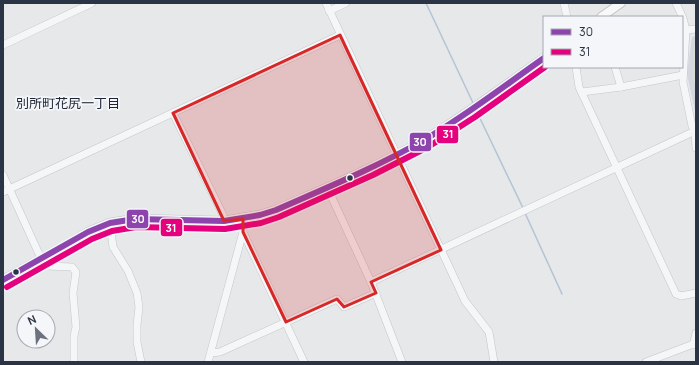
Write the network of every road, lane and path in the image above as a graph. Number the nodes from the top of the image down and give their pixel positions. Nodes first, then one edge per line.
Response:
1 (92, 3) edge
2 (326, 3) edge
3 (346, 3) edge
4 (564, 3) edge
5 (621, 3) edge
6 (676, 3) edge
7 (329, 11) junction
8 (567, 16) edge
9 (603, 16) edge
10 (682, 16) edge
11 (683, 18) edge
12 (696, 28) edge
13 (686, 30) junction
14 (340, 35) junction
15 (3, 45) edge
16 (543, 59) edge
17 (576, 68) edge
18 (615, 68) edge
19 (683, 75) junction
20 (621, 87) junction
21 (582, 92) junction
22 (173, 113) junction
23 (695, 131) edge
24 (696, 148) edge
25 (397, 154) junction
26 (617, 167) junction
27 (3, 175) edge
28 (327, 187) junction
29 (6, 190) edge
30 (242, 219) junction
31 (224, 221) junction
32 (110, 223) junction
33 (243, 232) junction
34 (440, 250) junction
35 (42, 259) junction
36 (3, 280) edge
37 (371, 282) junction
38 (376, 293) junction
39 (696, 293) edge
40 (286, 322) junction
41 (696, 333) edge
42 (694, 344) edge
43 (211, 353) junction
44 (74, 362) edge
45 (141, 362) edge
46 (208, 362) edge
47 (304, 362) edge
48 (402, 362) edge
49 (494, 362) edge
50 (646, 362) edge

1 - 15 street
2 - 7 street
3 - 7 street
4 - 8 street
5 - 9 main road
6 - 10 street
7 - 14 street
11 - 13 street
12 - 13 street
13 - 19 street
14 - 22 street
14 - 25 street
16 - 25 main road
17 - 21 street
18 - 20 street
19 - 20 street
19 - 23 street
20 - 21 street
21 - 26 street
22 - 29 street
22 - 31 street
23 - 24 street
23 - 26 street
25 - 28 main road
25 - 34 street
26 - 34 street
26 - 39 street
27 - 29 street
28 - 30 main road
28 - 37 street
29 - 35 street
30 - 31 main road
30 - 33 street
31 - 32 main road
32 - 35 main road
32 - 45 street
33 - 40 street
33 - 43 street
34 - 37 street
34 - 49 street
35 - 36 main road
35 - 44 street
37 - 38 street
38 - 40 street
38 - 48 street
40 - 43 street
40 - 47 street
41 - 42 street
42 - 50 street
43 - 46 street

